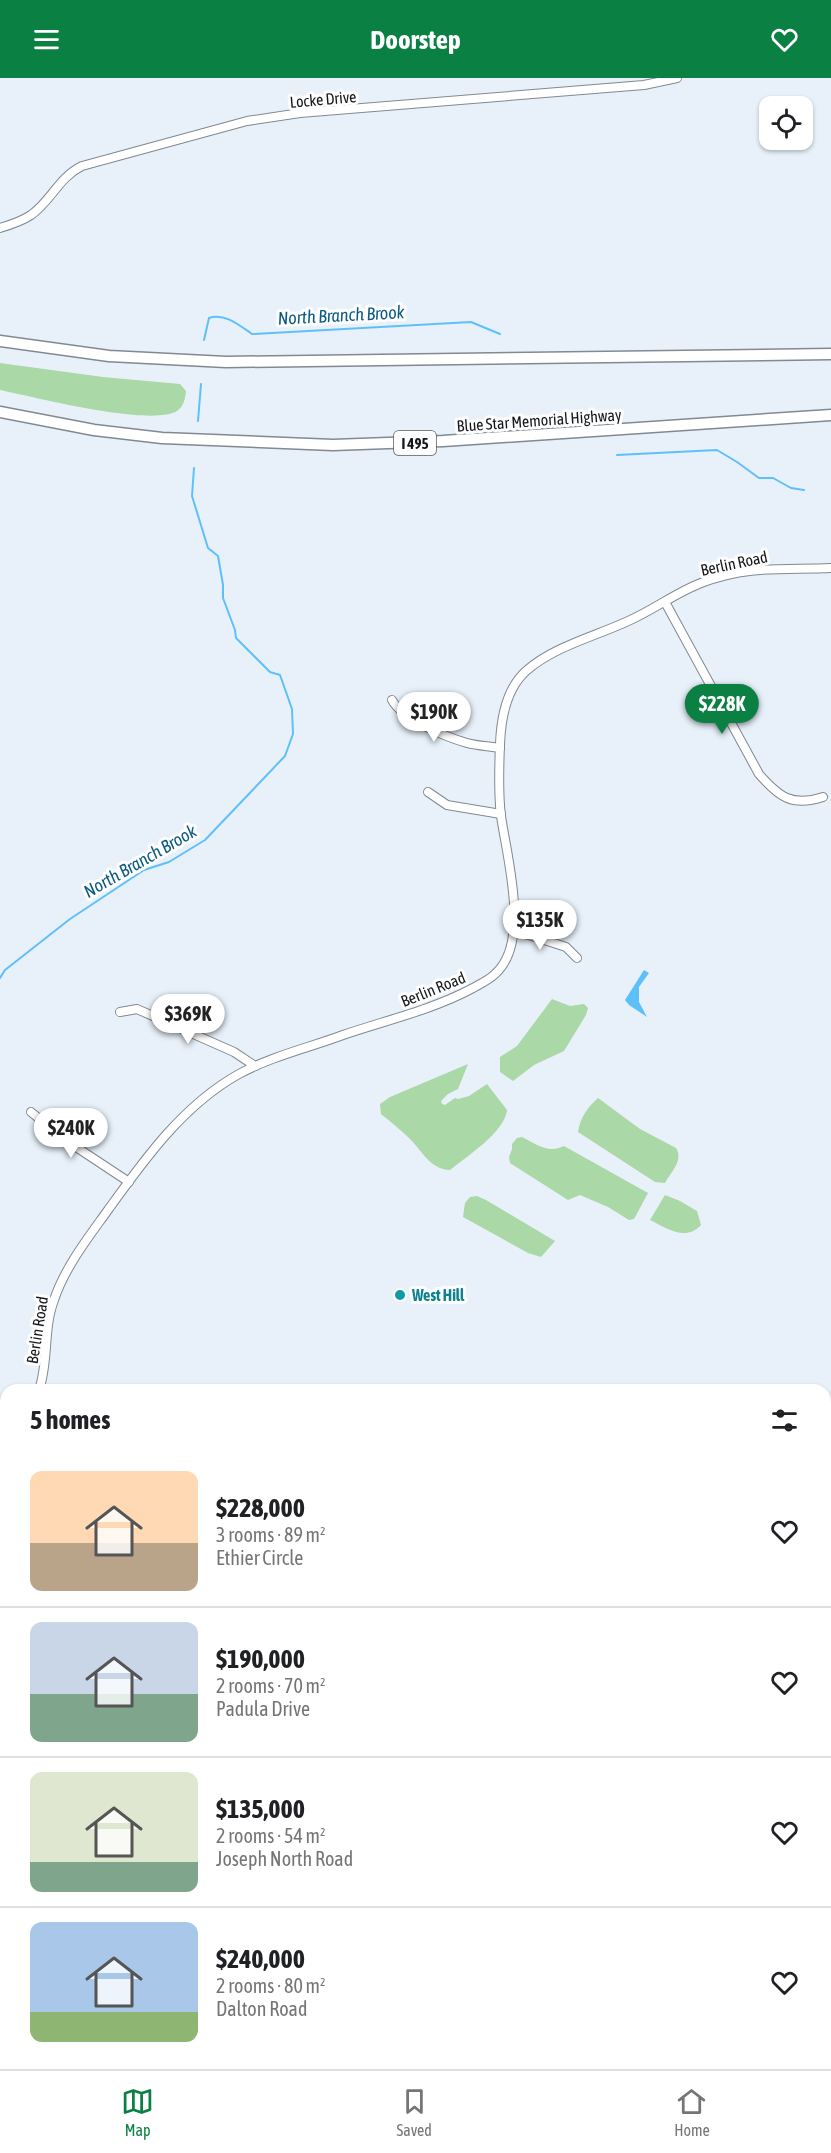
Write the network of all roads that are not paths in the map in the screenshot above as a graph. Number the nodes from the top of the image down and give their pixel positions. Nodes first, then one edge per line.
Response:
1 (677, 78) edge
2 (0, 228) edge
3 (0, 341) edge
4 (831, 354) edge
5 (0, 412) edge
6 (831, 415) edge
7 (831, 568) edge
8 (665, 602) junction
9 (392, 700) dead end
10 (500, 748) junction
11 (428, 792) dead end
12 (823, 797) dead end
13 (501, 814) junction
14 (513, 930) junction
15 (577, 958) dead end
16 (120, 1012) dead end
17 (255, 1066) junction
18 (30, 1112) dead end
19 (129, 1182) junction
20 (41, 1384) edge

1 - 2 street, Locke Drive
3 - 4 highway
5 - 6 highway, Blue Star Memorial Highway / I 495
7 - 8 street, Berlin Road
8 - 10 street, Berlin Road
8 - 12 street
9 - 10 street
10 - 13 street, Berlin Road
11 - 13 street
13 - 14 street, Berlin Road
14 - 15 street
14 - 17 street, Berlin Road
16 - 17 street
17 - 19 street, Berlin Road
18 - 19 street
19 - 20 street, Berlin Road

